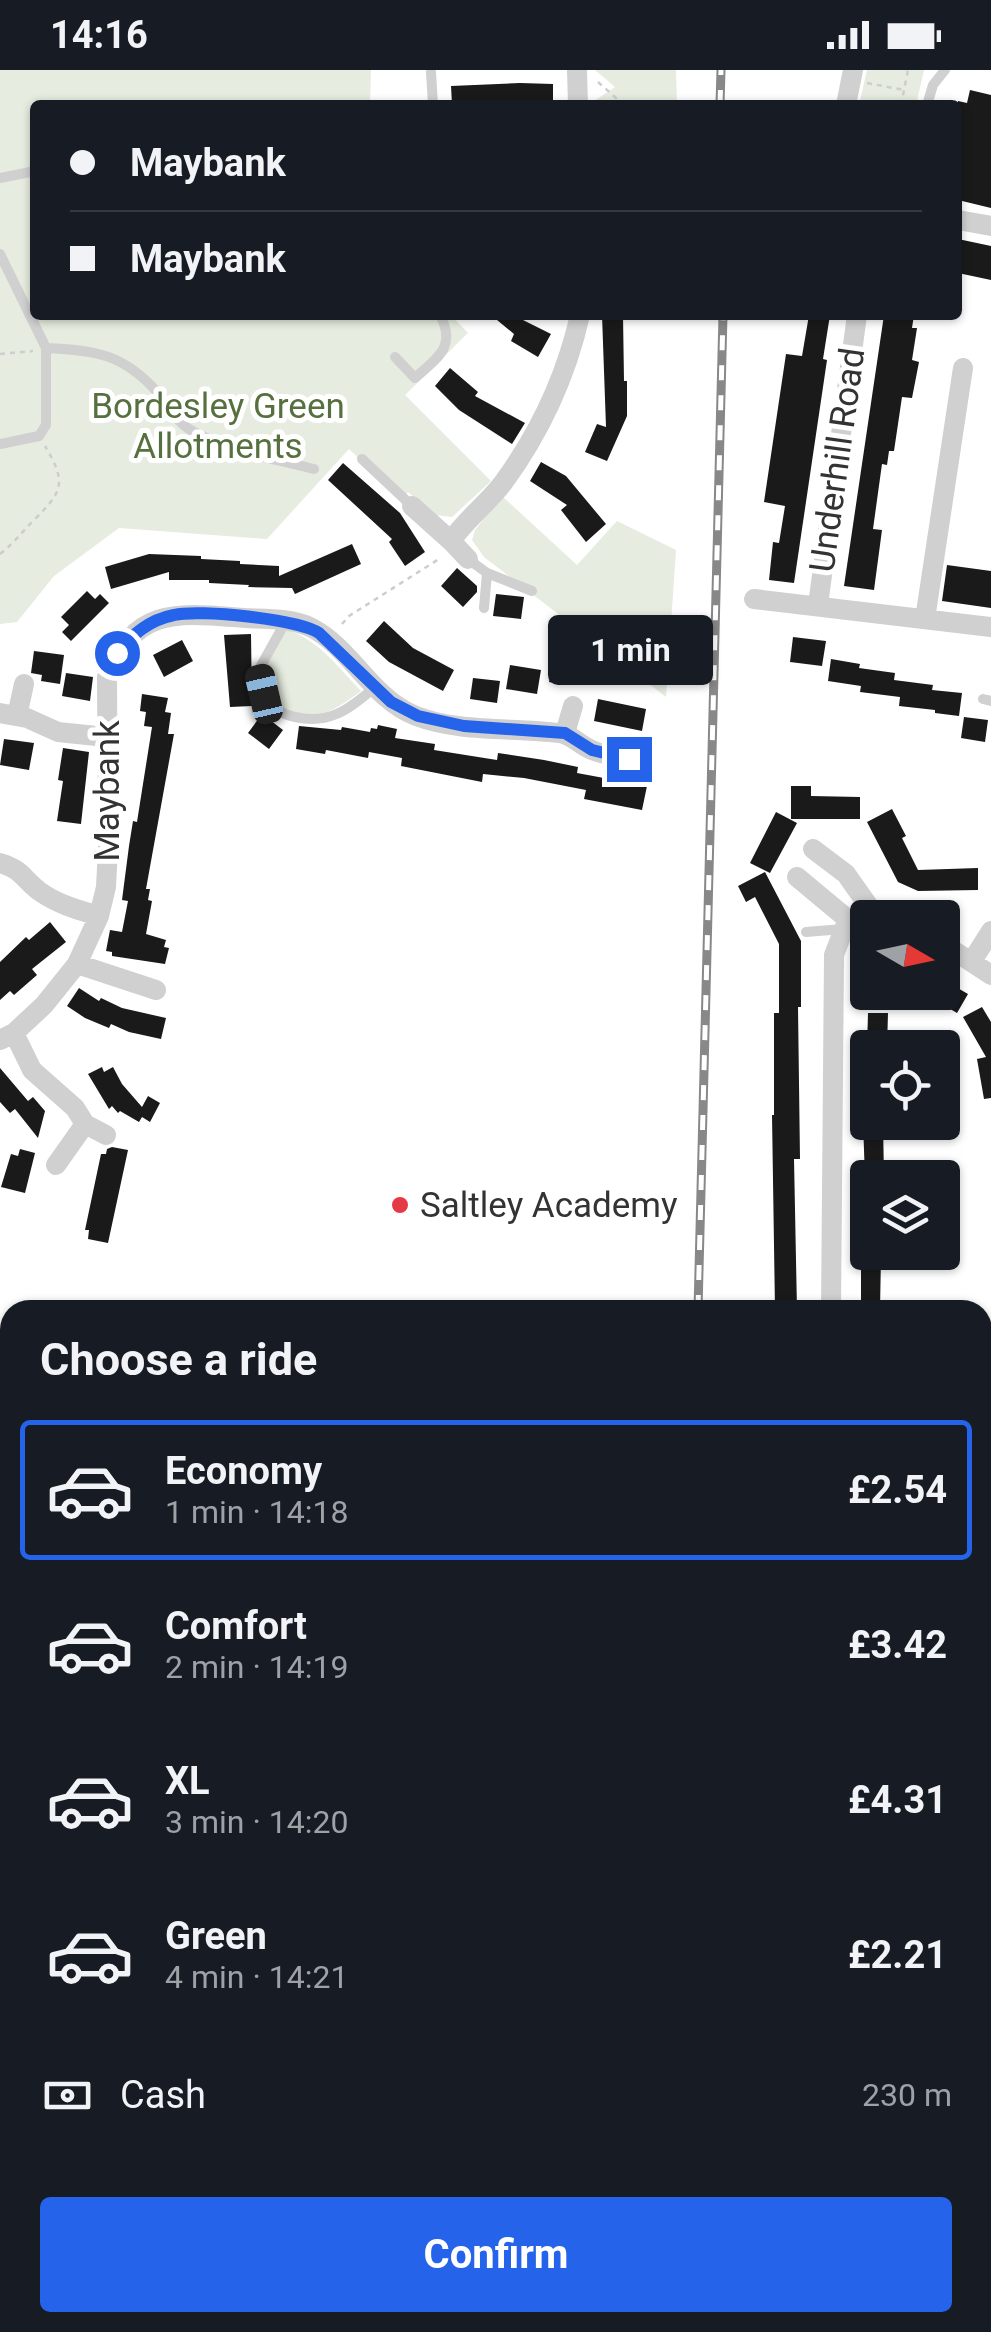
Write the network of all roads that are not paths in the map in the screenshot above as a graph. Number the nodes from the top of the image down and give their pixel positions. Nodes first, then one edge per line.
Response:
1 (945, 70) edge
2 (431, 72) edge
3 (586, 75) edge
4 (852, 75) edge
5 (433, 100) edge
6 (579, 100) edge
7 (847, 100) edge
8 (928, 100) edge
9 (30, 172) edge
10 (0, 178) edge
11 (962, 221) edge
12 (991, 226) edge
13 (0, 254) edge
14 (30, 315) edge
15 (32, 320) edge
16 (443, 320) edge
17 (579, 320) edge
18 (855, 320) edge
19 (46, 348) junction
20 (394, 357) dead end
21 (963, 368) dead end
22 (0, 444) edge
23 (362, 459) dead end
24 (314, 470) dead end
25 (412, 506) joint
26 (452, 541) junction
27 (468, 560) joint
28 (487, 573) junction
29 (532, 590) dead end
30 (754, 598) dead end
31 (818, 605) junction
32 (484, 608) dead end
33 (925, 619) junction
34 (286, 621) junction
35 (991, 627) edge
36 (24, 684) dead end
37 (375, 688) junction
38 (573, 706) dead end
39 (8, 714) edge
40 (565, 733) junction
41 (106, 736) junction
42 (629, 759) dead end
43 (813, 850) dead end
44 (0, 864) edge
45 (797, 877) dead end
46 (864, 900) edge
47 (100, 916) junction
48 (850, 923) edge
49 (847, 925) junction
50 (991, 931) edge
51 (806, 932) dead end
52 (960, 954) edge
53 (972, 961) junction
54 (76, 964) junction
55 (991, 975) edge
56 (156, 990) dead end
57 (7, 1037) edge
58 (85, 1124) junction
59 (106, 1135) dead end
60 (56, 1164) dead end
61 (831, 1300) edge

1 - 8 lane
2 - 5 lane
3 - 6 street
4 - 7 street
9 - 10 lane
11 - 12 street
13 - 14 lane
15 - 19 lane
16 - 20 lane
17 - 26 street
18 - 31 street, Underhill Road
19 - 22 lane
19 - 24 lane
21 - 33 street
23 - 25 lane
25 - 26 street
26 - 27 street
27 - 28 lane
28 - 29 lane
28 - 32 lane
30 - 31 street
31 - 33 street
33 - 35 street
34 - 37 street, Maybank
34 - 37 lane
34 - 41 street, Maybank
36 - 39 street
37 - 40 street, Maybank
38 - 40 street
39 - 41 street
40 - 42 street, Maybank
41 - 47 street, Maybank
43 - 46 street
44 - 47 street
45 - 49 street
47 - 54 street, Maybank
48 - 49 street
49 - 51 lane
49 - 61 street
50 - 53 street
52 - 53 street
53 - 55 street
54 - 56 street
54 - 57 street, Maybank
57 - 58 street
58 - 59 street
58 - 60 street

